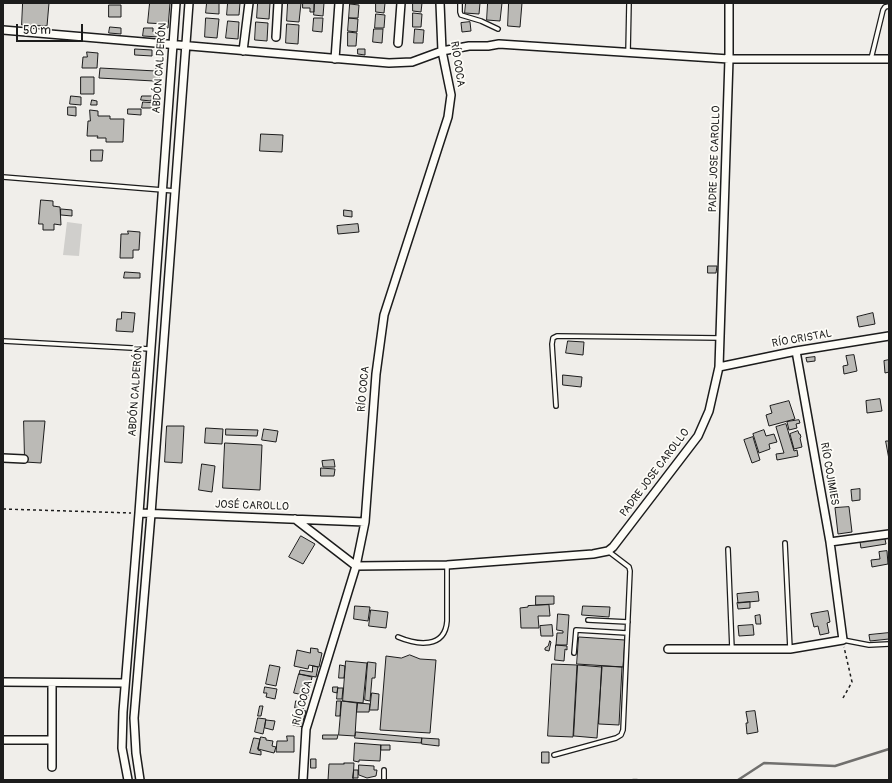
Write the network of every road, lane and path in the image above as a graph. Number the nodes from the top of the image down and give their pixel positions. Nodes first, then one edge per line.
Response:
1 (176, 3) edge
2 (190, 3) edge
3 (249, 3) edge
4 (278, 3) edge
5 (339, 3) edge
6 (401, 3) edge
7 (440, 3) edge
8 (460, 3) edge
9 (629, 3) edge
10 (729, 3) edge
11 (889, 6) edge
12 (498, 29) dead end
13 (3, 30) edge
14 (276, 37) dead end
15 (398, 43) dead end
16 (173, 45) junction
17 (186, 46) junction
18 (243, 51) junction
19 (442, 51) junction
20 (628, 52) junction
21 (335, 59) junction
22 (729, 59) junction
23 (871, 59) junction
24 (889, 59) edge
25 (3, 178) edge
26 (162, 190) junction
27 (176, 191) junction
28 (889, 336) edge
29 (720, 338) junction
30 (3, 341) edge
31 (150, 349) junction
32 (796, 351) junction
33 (719, 367) junction
34 (556, 406) dead end
35 (3, 458) edge
36 (24, 459) dead end
37 (3, 510) edge
38 (139, 514) junction
39 (151, 514) junction
40 (295, 519) junction
41 (365, 522) junction
42 (889, 534) edge
43 (830, 542) junction
44 (785, 543) dead end
45 (728, 548) dead end
46 (608, 551) junction
47 (447, 564) junction
48 (356, 566) junction
49 (588, 620) dead end
50 (628, 622) junction
51 (627, 633) junction
52 (398, 637) dead end
53 (843, 640) junction
54 (889, 644) edge
55 (668, 649) dead end
56 (732, 649) junction
57 (790, 649) junction
58 (574, 653) dead end
59 (3, 682) edge
60 (52, 682) junction
61 (125, 683) junction
62 (843, 698) dead end
63 (3, 740) edge
64 (52, 740) junction
65 (554, 755) dead end
66 (52, 767) dead end
67 (384, 770) dead end
68 (128, 780) edge
69 (140, 780) edge
70 (303, 780) edge
71 (384, 780) edge

1 - 16 street, ABDÓN CALDERÓN
2 - 17 street
3 - 18 street
4 - 14 street
5 - 21 street
6 - 15 street
7 - 19 street, RÍO COCA
8 - 12 lane
9 - 20 lane
10 - 22 street, PADRE JOSE CAROLLO
11 - 23 lane
13 - 16 street
16 - 17 street
16 - 26 street, ABDÓN CALDERÓN
17 - 18 street
17 - 27 street
18 - 21 street
19 - 20 street
19 - 21 street
19 - 41 street, RÍO COCA
20 - 22 street
22 - 23 street
22 - 29 street, PADRE JOSE CAROLLO
23 - 24 street
25 - 26 lane
26 - 27 lane
26 - 31 street, ABDÓN CALDERÓN
27 - 39 street
28 - 32 street, RÍO CRISTAL
29 - 33 street, PADRE JOSE CAROLLO
29 - 34 lane
30 - 31 lane
31 - 38 street, ABDÓN CALDERÓN
32 - 33 street, RÍO CRISTAL
32 - 43 street, RÍO COJIMIES
33 - 46 street, PADRE JOSE CAROLLO
35 - 36 street
37 - 38 path
38 - 39 street, JOSÉ CAROLLO
38 - 61 street, ABDÓN CALDERÓN
39 - 40 street, JOSÉ CAROLLO
39 - 69 street
40 - 41 street, JOSÉ CAROLLO
40 - 48 street
41 - 48 street, RÍO COCA
42 - 43 street
43 - 53 street, RÍO COJIMIES
44 - 57 lane
45 - 56 lane
46 - 47 street
46 - 50 lane
47 - 48 street
47 - 52 lane
48 - 70 street, RÍO COCA
49 - 50 lane
50 - 51 lane
51 - 58 lane
51 - 65 lane
53 - 54 lane
53 - 57 street
53 - 62 path
55 - 56 street
56 - 57 street
59 - 60 street
60 - 61 street
60 - 64 street
61 - 68 street, ABDÓN CALDERÓN
63 - 64 street
64 - 66 street
67 - 71 lane

